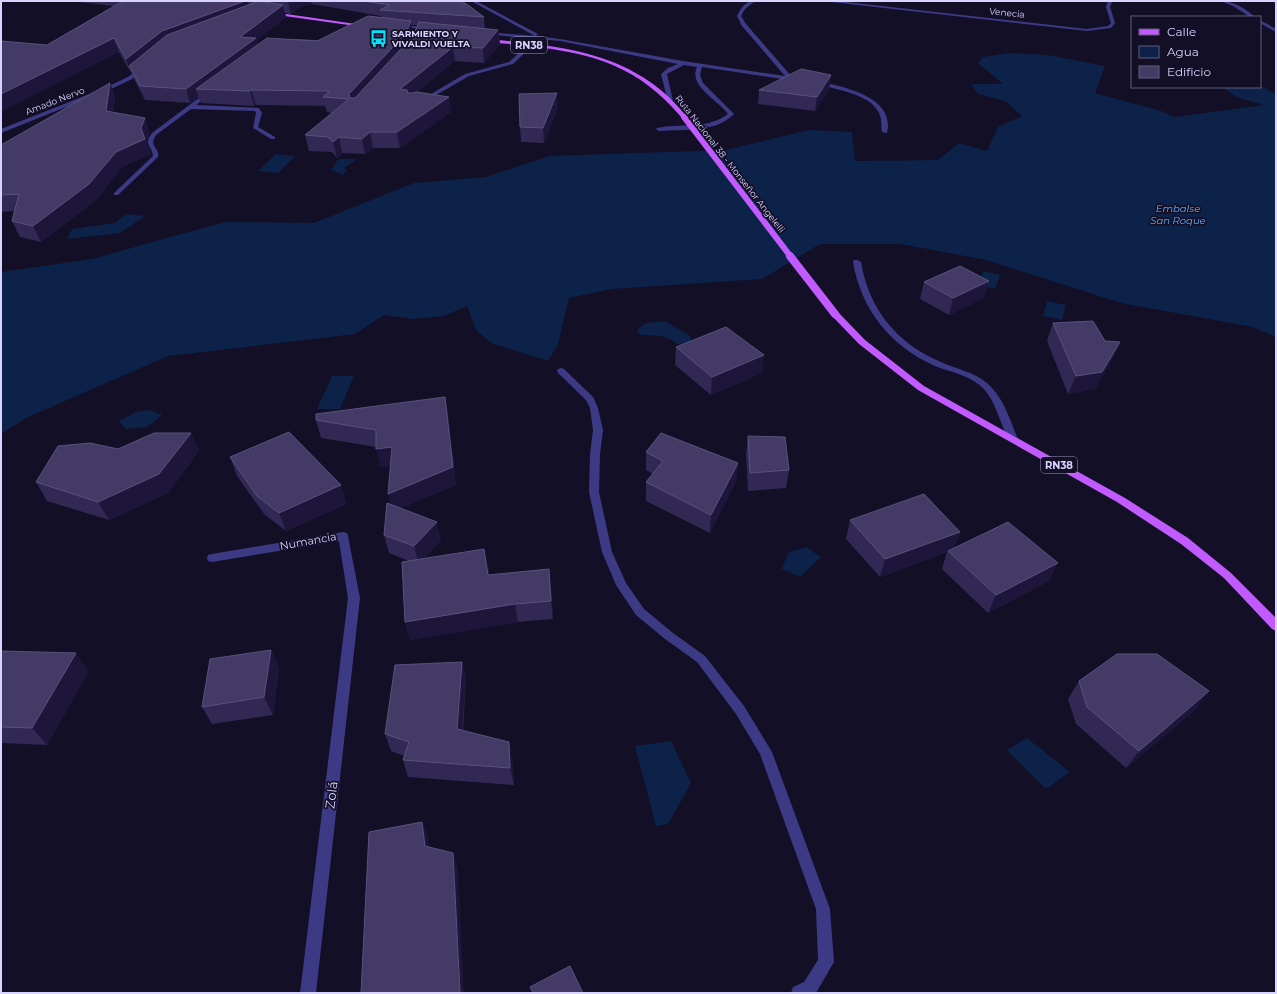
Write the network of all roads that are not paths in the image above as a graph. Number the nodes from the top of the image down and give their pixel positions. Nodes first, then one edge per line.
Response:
1 (473, 1) edge
2 (753, 1) edge
3 (825, 1) edge
4 (1112, 1) edge
5 (1223, 1) edge
6 (263, 11) edge
7 (1252, 16) edge
8 (1261, 22) edge
9 (342, 23) junction
10 (353, 25) junction
11 (370, 26) joint
12 (392, 28) joint
13 (439, 29) edge
14 (348, 30) edge
15 (1276, 31) edge
16 (478, 32) edge
17 (433, 34) edge
18 (540, 37) junction
19 (336, 40) edge
20 (478, 40) edge
21 (275, 44) edge
22 (531, 45) junction
23 (148, 63) edge
24 (683, 63) junction
25 (700, 66) junction
26 (790, 78) junction
27 (805, 81) edge
28 (812, 82) edge
29 (215, 89) edge
30 (670, 101) junction
31 (414, 106) edge
32 (191, 107) junction
33 (659, 129) dead end
34 (1, 131) edge
35 (885, 132) dead end
36 (273, 138) dead end
37 (116, 194) dead end
38 (858, 262) dead end
39 (561, 371) dead end
40 (1013, 439) junction
41 (212, 558) dead end
42 (354, 598) joint
43 (1276, 626) edge
44 (308, 993) edge
45 (799, 993) edge

1 - 18 street
2 - 26 street
3 - 4 street, Venecia
5 - 7 street
6 - 9 main road
8 - 15 street
9 - 10 main road
9 - 11 street
10 - 11 main road
10 - 14 street
12 - 13 street
12 - 17 main road
16 - 18 street
18 - 24 street
19 - 21 street
20 - 22 main road, Ruta Nacional 38 - Monseñor Angelelli / RN38
22 - 30 main road, Ruta Nacional 38 - Monseñor Angelelli / RN38
22 - 31 street
23 - 34 street, Amado Nervo
24 - 25 street
24 - 30 street
25 - 26 street
25 - 33 street
26 - 27 street
28 - 35 street
29 - 32 street
30 - 40 main road, Ruta Nacional 38 - Monseñor Angelelli / RN38, bridge
32 - 36 street
32 - 37 street
38 - 40 street
39 - 45 street
40 - 43 main road, RN38
41 - 42 street, Numancia
42 - 44 street, Zolá

